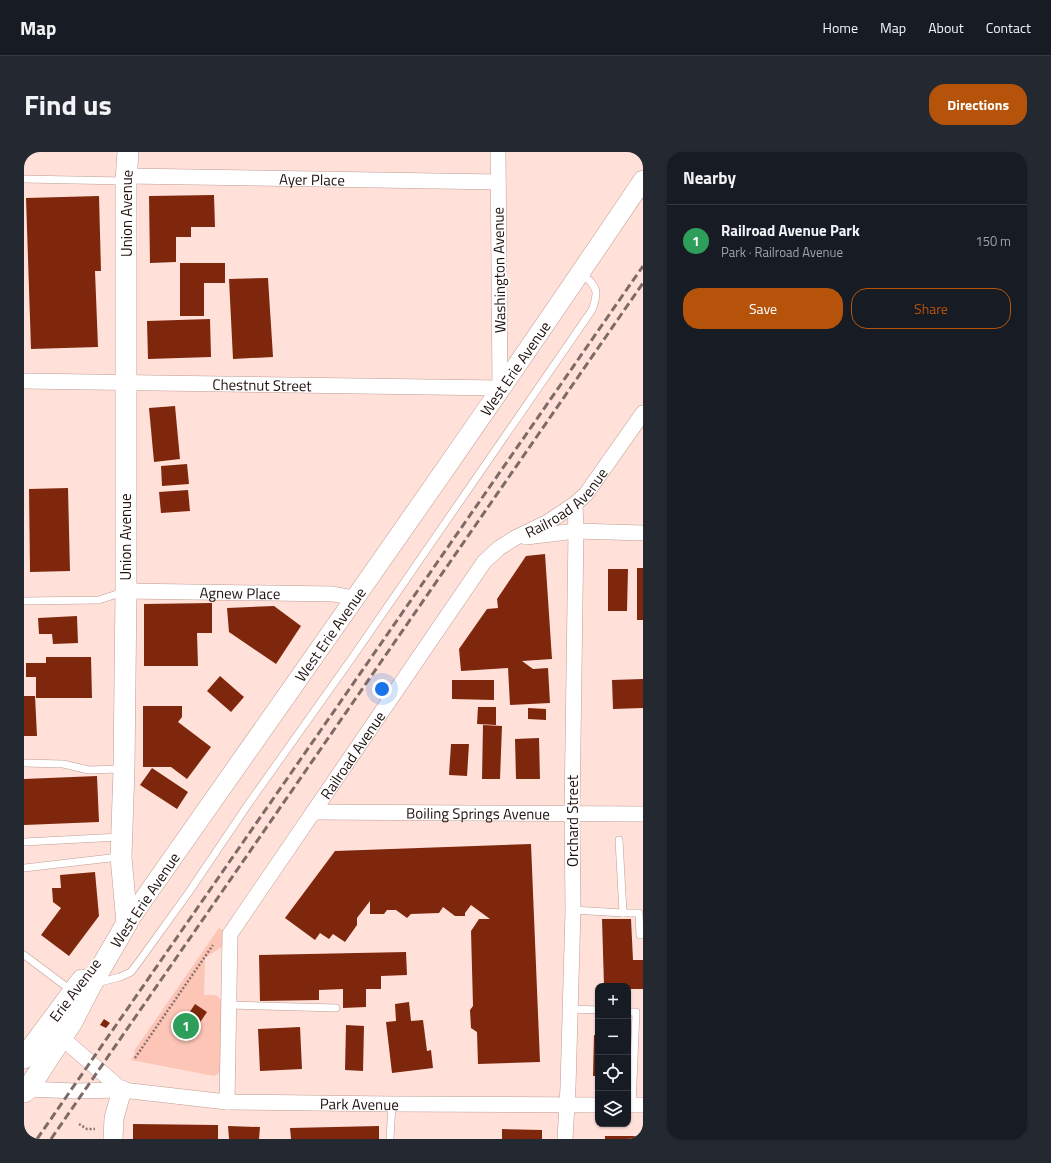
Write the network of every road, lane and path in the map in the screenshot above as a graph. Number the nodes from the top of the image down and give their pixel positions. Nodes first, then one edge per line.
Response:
1 (128, 152) edge
2 (498, 152) edge
3 (24, 179) edge
4 (126, 179) junction
5 (643, 180) edge
6 (498, 182) junction
7 (581, 272) junction
8 (24, 381) edge
9 (126, 382) junction
10 (500, 388) junction
11 (643, 413) edge
12 (575, 504) junction
13 (576, 531) junction
14 (643, 533) edge
15 (515, 538) junction
16 (126, 591) junction
17 (354, 598) junction
18 (24, 601) edge
19 (24, 763) edge
20 (124, 769) junction
21 (313, 812) junction
22 (572, 813) junction
23 (643, 814) edge
24 (619, 840) dead end
25 (24, 842) edge
26 (122, 847) junction
27 (24, 868) edge
28 (573, 910) junction
29 (622, 913) junction
30 (127, 922) junction
31 (230, 934) junction
32 (643, 935) edge
33 (24, 955) edge
34 (82, 992) junction
35 (229, 1005) junction
36 (336, 1008) dead end
37 (570, 1009) junction
38 (595, 1010) edge
39 (631, 1012) edge
40 (62, 1038) junction
41 (24, 1058) edge
42 (136, 1058) dead end
43 (122, 1090) junction
44 (26, 1091) edge
45 (227, 1102) junction
46 (392, 1104) junction
47 (567, 1104) junction
48 (595, 1105) edge
49 (634, 1105) edge
50 (79, 1124) dead end
51 (107, 1134) edge
52 (390, 1139) edge
53 (565, 1139) edge

1 - 4 main road, Union Avenue
2 - 6 street, Washington Avenue
3 - 4 lane
4 - 6 street, Ayer Place
4 - 9 main road, Union Avenue
5 - 7 street, West Erie Avenue
6 - 10 street, Washington Avenue
7 - 10 street, West Erie Avenue
7 - 34 lane
8 - 9 street, Chestnut Street
9 - 10 street, Chestnut Street
9 - 16 main road, Union Avenue
10 - 17 street, West Erie Avenue
11 - 12 street, Railroad Avenue
12 - 13 street, Orchard Street
12 - 15 street, Railroad Avenue
13 - 14 street
13 - 15 street
13 - 22 street, Orchard Street
15 - 21 street, Railroad Avenue
16 - 17 street, Agnew Place
16 - 18 lane
16 - 20 main road, Union Avenue
17 - 30 street, West Erie Avenue
19 - 20 lane
20 - 26 main road, Union Avenue
21 - 22 street, Boiling Springs Avenue
21 - 31 street, Railroad Avenue
22 - 23 street, Boiling Springs Avenue
22 - 28 street, Orchard Street
24 - 29 lane
25 - 26 lane
26 - 27 lane
26 - 30 main road, Union Avenue
28 - 29 lane
28 - 37 street, Orchard Street
29 - 32 lane
30 - 34 main road, Erie Avenue
31 - 35 street
31 - 42 path
33 - 34 lane
34 - 40 main road
34 - 41 main road, Erie Avenue
35 - 36 lane
35 - 45 street
37 - 38 lane
37 - 47 street, Orchard Street
39 - 49 lane
40 - 43 street
40 - 44 main road
43 - 44 street, Park Avenue
43 - 45 street, Park Avenue
43 - 51 street
45 - 46 street, Park Avenue
46 - 47 street, Park Avenue
46 - 52 lane
47 - 48 street, Park Avenue
47 - 53 street, Orchard Street
50 - 51 path

